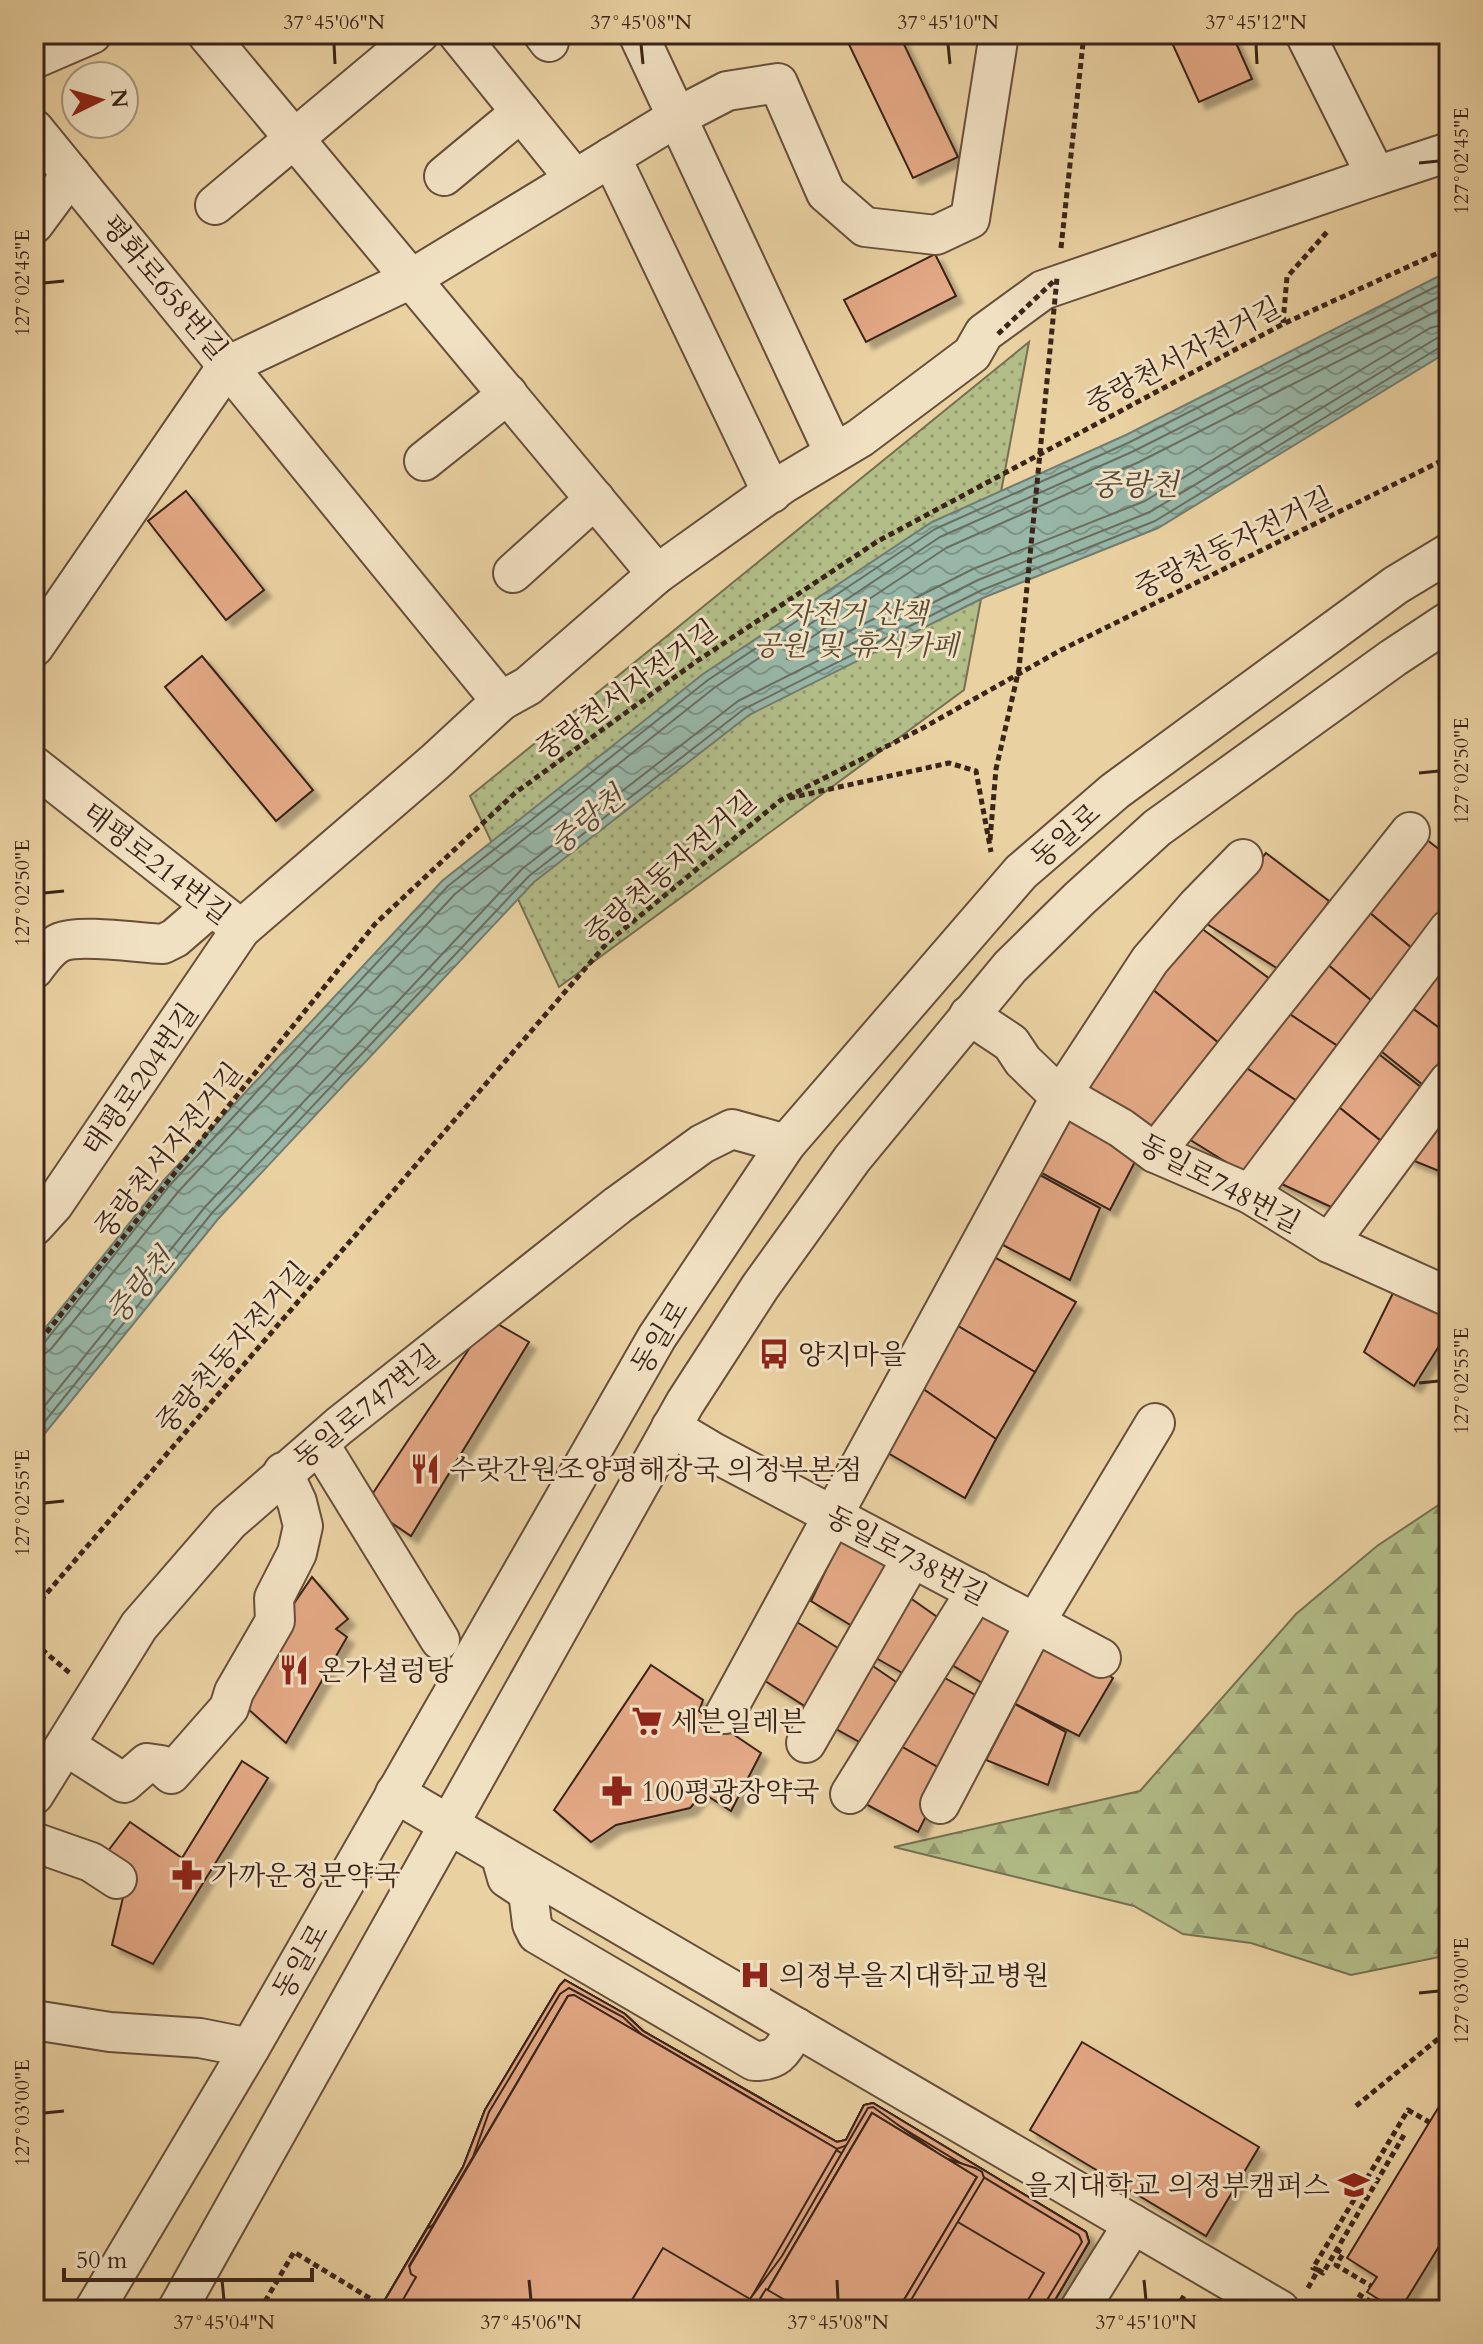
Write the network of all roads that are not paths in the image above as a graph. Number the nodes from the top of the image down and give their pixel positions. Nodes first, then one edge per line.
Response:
1 (92, 34) edge
2 (207, 34) edge
3 (419, 34) edge
4 (458, 34) edge
5 (638, 34) edge
6 (999, 34) edge
7 (1308, 35) edge
8 (34, 59) edge
9 (521, 112) junction
10 (677, 117) junction
11 (34, 129) edge
12 (295, 139) junction
13 (1449, 152) edge
14 (611, 157) junction
15 (71, 174) junction
16 (444, 176) dead end
17 (1376, 176) junction
18 (575, 179) junction
19 (215, 205) dead end
20 (34, 224) edge
21 (411, 279) junction
22 (227, 366) junction
23 (508, 394) junction
24 (834, 453) junction
25 (424, 461) dead end
26 (772, 493) junction
27 (595, 499) junction
28 (1449, 553) edge
29 (513, 573) dead end
30 (657, 574) junction
31 (1449, 621) edge
32 (34, 647) edge
33 (501, 701) junction
34 (34, 766) edge
35 (1410, 832) dead end
36 (1243, 859) dead end
37 (227, 918) junction
38 (1449, 929) edge
39 (34, 969) edge
40 (969, 1015) junction
41 (1449, 1081) edge
42 (1062, 1094) junction
43 (786, 1144) junction
44 (1155, 1153) junction
45 (1250, 1194) junction
46 (34, 1226) edge
47 (1329, 1243) junction
48 (1449, 1297) edge
49 (1155, 1423) dead end
50 (671, 1427) junction
51 (320, 1445) junction
52 (283, 1472) junction
53 (833, 1516) junction
54 (912, 1558) junction
55 (976, 1591) junction
56 (1035, 1623) junction
57 (440, 1640) dead end
58 (1101, 1658) dead end
59 (725, 1714) dead end
60 (806, 1743) dead end
61 (66, 1746) junction
62 (395, 1793) junction
63 (850, 1794) dead end
64 (34, 1795) edge
65 (940, 1804) dead end
66 (449, 1824) junction
67 (34, 1842) edge
68 (500, 1854) junction
69 (117, 1879) dead end
70 (34, 2020) edge
71 (796, 2027) junction
72 (250, 2048) junction
73 (1133, 2224) junction
74 (1292, 2303) edge
75 (94, 2310) edge
76 (177, 2310) edge
77 (1079, 2310) edge

1 - 8 street
2 - 12 street
3 - 12 street
4 - 9 street
5 - 10 street
6 - 10 street, 평화로658번길
7 - 17 street
9 - 16 street
9 - 18 street
10 - 14 street, 평화로658번길
10 - 24 street
11 - 15 street, 평화로658번길
12 - 19 street
12 - 21 street
13 - 17 street
14 - 18 street, 평화로658번길
14 - 26 street
15 - 20 street
15 - 22 street, 평화로658번길
17 - 24 street
18 - 21 street, 평화로658번길
21 - 22 street, 평화로658번길
21 - 23 street
22 - 32 street
22 - 33 street
23 - 25 street
23 - 27 street
24 - 26 street
26 - 30 street
27 - 29 street
27 - 30 street
28 - 43 street, 동일로
30 - 33 street
31 - 40 street, 동일로
33 - 37 street
34 - 37 street, 태평로214번길
35 - 44 street
36 - 42 street
37 - 39 street
37 - 46 street, 태평로204번길
38 - 45 street
40 - 42 street, 동일로748번길
40 - 50 street, 동일로
41 - 47 street
42 - 44 street, 동일로748번길
42 - 53 street
43 - 51 street, 동일로747번길
43 - 62 street, 동일로
44 - 45 street, 동일로748번길
45 - 47 street, 동일로748번길
47 - 48 street, 동일로748번길
49 - 56 street
50 - 53 street, 동일로738번길
50 - 66 street, 동일로
51 - 52 street, 동일로747번길
51 - 57 street
52 - 61 street, 동일로747번길
52 - 61 street
53 - 54 street, 동일로738번길
53 - 59 street
54 - 55 street, 동일로738번길
54 - 60 street
55 - 56 street, 동일로738번길
55 - 63 street
56 - 58 street, 동일로738번길
56 - 65 street
61 - 64 street, 동일로747번길
62 - 66 street
62 - 72 street, 동일로
66 - 68 street
66 - 76 street, 동일로
67 - 69 street
68 - 71 street
68 - 71 street
70 - 72 street
71 - 73 street
72 - 75 street, 동일로
73 - 74 street
73 - 77 street

